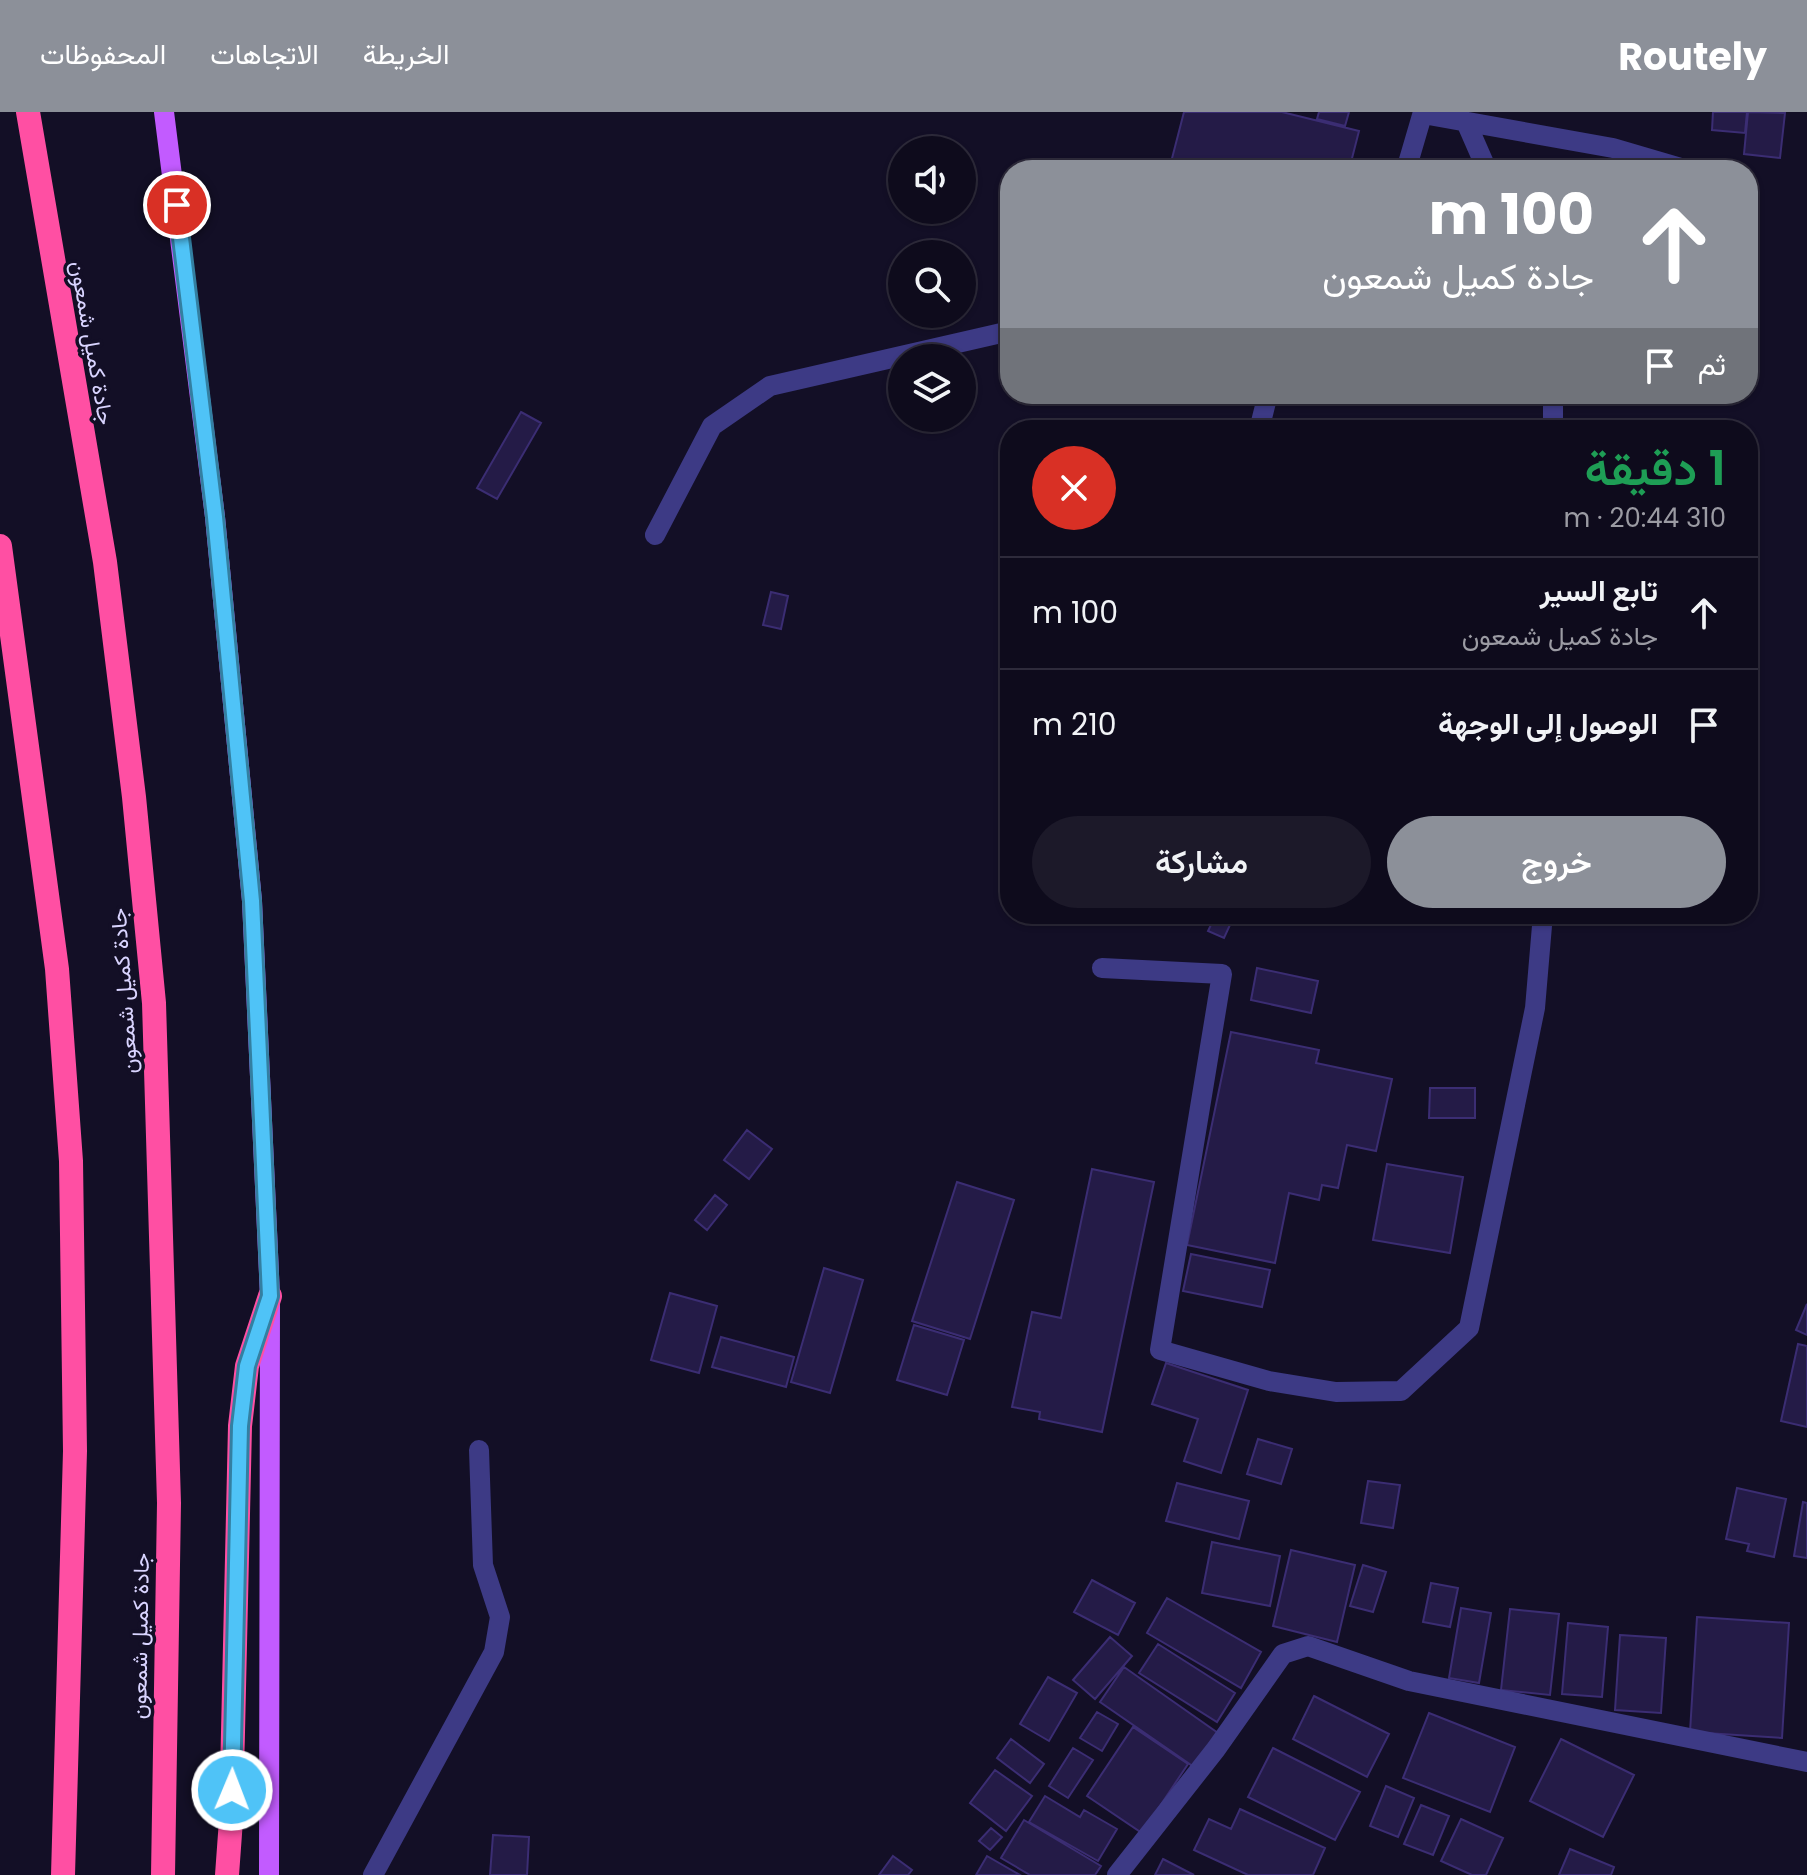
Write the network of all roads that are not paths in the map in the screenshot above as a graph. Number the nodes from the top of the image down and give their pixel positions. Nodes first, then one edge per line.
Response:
1 (28, 112) edge
2 (164, 112) edge
3 (1423, 113) edge
4 (1466, 122) junction
5 (1409, 160) edge
6 (1483, 160) edge
7 (1654, 160) edge
8 (1000, 333) edge
9 (655, 535) dead end
10 (0, 546) edge
11 (1542, 924) edge
12 (1102, 968) dead end
13 (270, 1296) junction
14 (479, 1450) dead end
15 (1807, 1762) edge
16 (63, 1875) edge
17 (163, 1875) edge
18 (227, 1875) edge
19 (269, 1875) edge
20 (373, 1875) edge
21 (1117, 1875) edge

1 - 17 highway, جادة كميل شمعون
2 - 13 main road
3 - 4 street
3 - 5 street
4 - 6 street
4 - 7 street
8 - 9 street
10 - 16 highway
11 - 12 street
13 - 18 highway
13 - 19 main road
14 - 20 street
15 - 21 street

